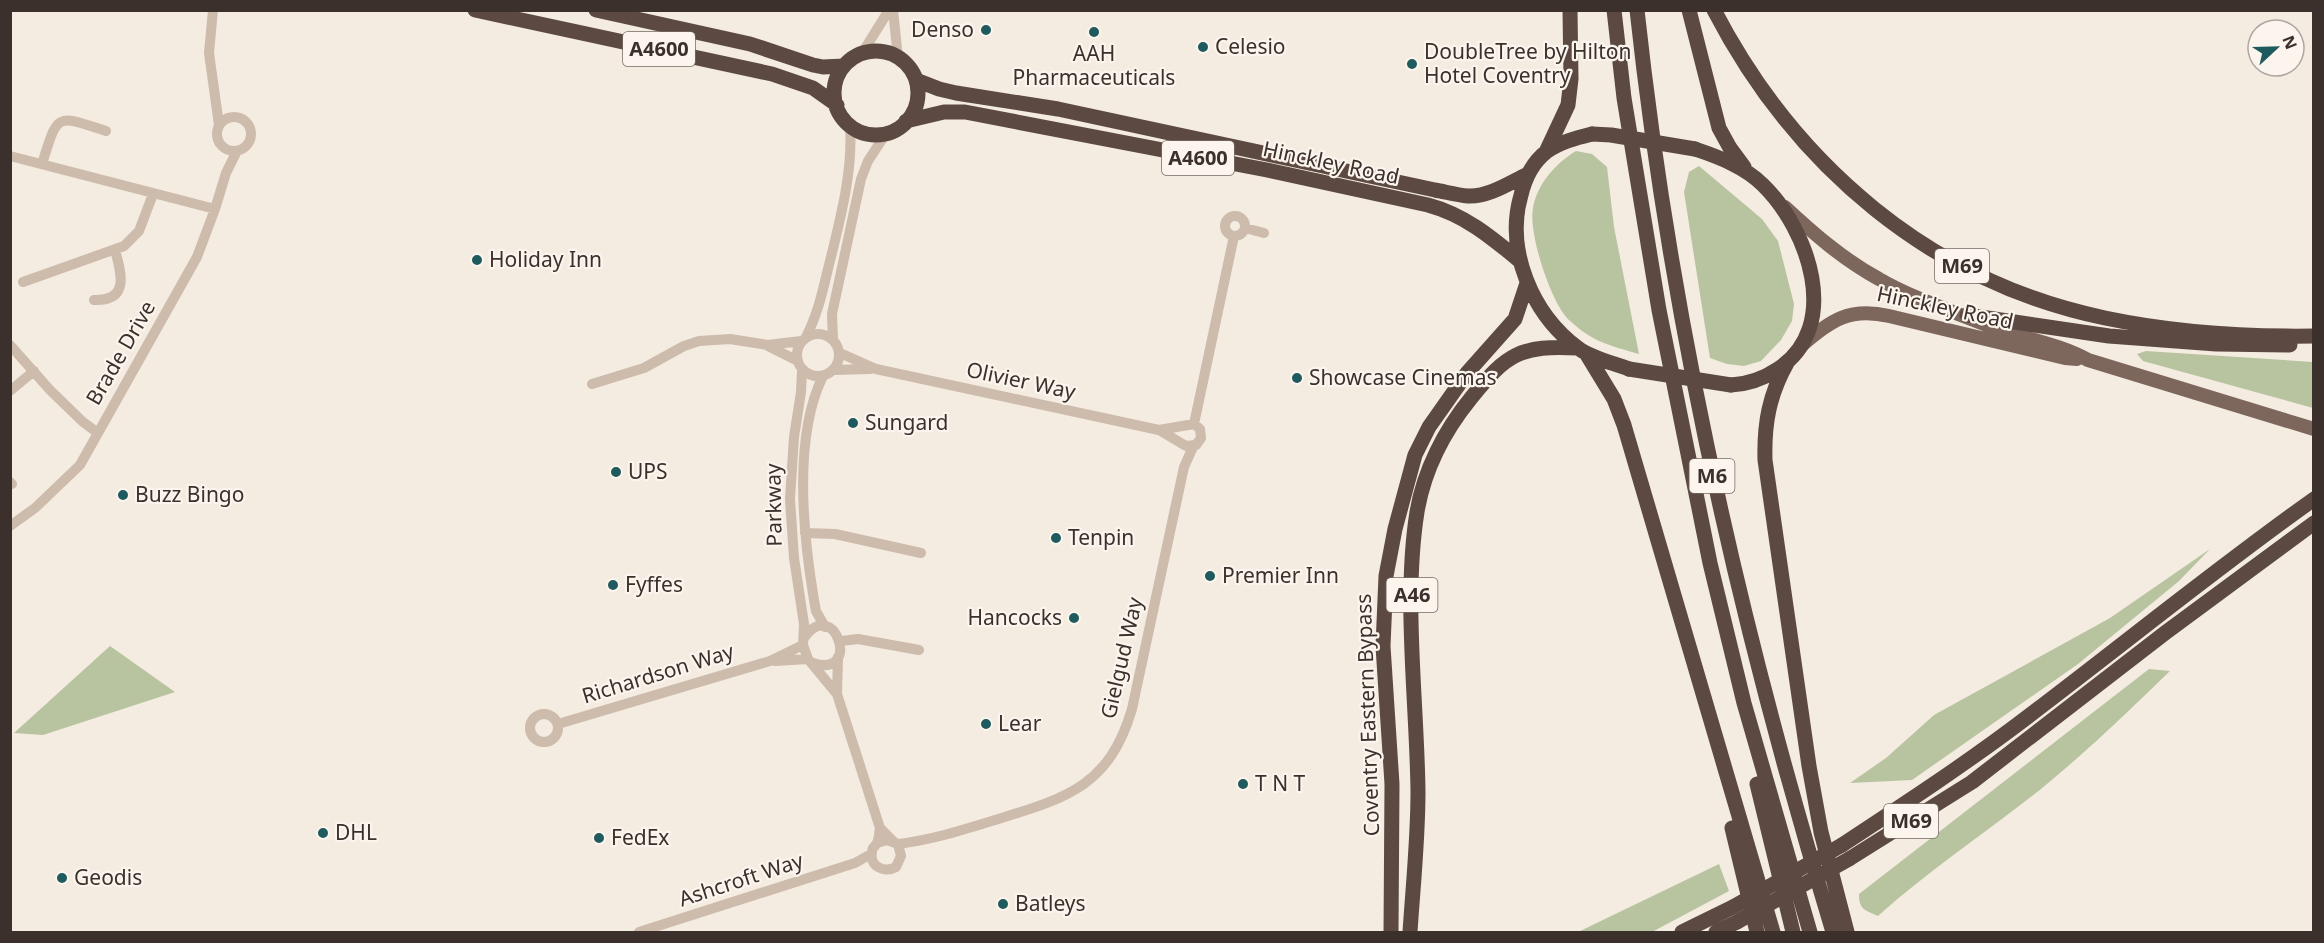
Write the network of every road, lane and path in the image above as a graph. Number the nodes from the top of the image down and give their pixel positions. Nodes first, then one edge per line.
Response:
1 (213, 10) edge
2 (475, 10) edge
3 (596, 10) edge
4 (891, 10) edge
5 (1570, 10) edge
6 (1614, 10) edge
7 (1637, 10) edge
8 (1689, 10) edge
9 (1714, 10) edge
10 (861, 54) junction
11 (898, 58) junction
12 (844, 66) junction
13 (916, 80) junction
14 (837, 105) junction
15 (906, 121) junction
16 (224, 122) junction
17 (850, 125) junction
18 (106, 131) dead end
19 (885, 135) junction
20 (233, 151) junction
21 (1546, 152) junction
22 (10, 156) edge
23 (42, 164) junction
24 (1749, 173) junction
25 (1526, 176) junction
26 (153, 194) junction
27 (1774, 197) junction
28 (215, 209) junction
29 (1245, 228) junction
30 (1264, 233) dead end
31 (1234, 236) junction
32 (116, 250) junction
33 (1520, 261) junction
34 (23, 282) dead end
35 (1527, 284) junction
36 (94, 300) dead end
37 (1966, 315) junction
38 (2313, 336) edge
39 (804, 339) junction
40 (833, 340) junction
41 (2313, 344) edge
42 (10, 345) edge
43 (768, 345) junction
44 (1802, 345) junction
45 (1582, 350) junction
46 (840, 353) junction
47 (796, 360) junction
48 (2088, 360) junction
49 (1787, 363) junction
50 (876, 369) junction
51 (834, 370) junction
52 (34, 371) junction
53 (802, 371) junction
54 (824, 376) junction
55 (592, 384) dead end
56 (10, 391) edge
57 (1194, 424) junction
58 (1181, 427) junction
59 (2313, 429) edge
60 (1159, 430) junction
61 (98, 433) junction
62 (1185, 444) junction
63 (2313, 499) edge
64 (2313, 523) edge
65 (10, 526) edge
66 (805, 533) junction
67 (921, 553) dead end
68 (825, 627) junction
69 (804, 641) junction
70 (841, 641) junction
71 (919, 650) dead end
72 (838, 657) junction
73 (770, 661) junction
74 (810, 661) junction
75 (1699, 680) junction
76 (837, 694) junction
77 (1744, 703) junction
78 (558, 724) dead end
79 (880, 828) junction
80 (925, 841) junction
81 (877, 843) junction
82 (896, 843) junction
83 (901, 856) junction
84 (873, 859) junction
85 (1739, 927) edge
86 (639, 933) edge
87 (1391, 933) edge
88 (1410, 933) edge
89 (1682, 933) edge
90 (1716, 933) edge
91 (1757, 933) edge
92 (1773, 933) edge
93 (1793, 933) edge
94 (1810, 933) edge
95 (1833, 933) edge
96 (1847, 933) edge

1 - 16 street
2 - 14 highway, A4600
3 - 12 highway, A4600
4 - 10 street
4 - 11 street
5 - 21 highway
6 - 77 highway, M6
7 - 95 highway, M6
8 - 24 highway
9 - 38 highway, M69
10 - 11 highway
10 - 12 highway
11 - 13 highway
12 - 14 highway
13 - 15 highway
13 - 25 highway, Hinckley Road / A4600
14 - 17 highway
15 - 19 highway
15 - 33 highway, Hinckley Road / A4600
16 - 20 street
16 - 20 street
17 - 19 highway
17 - 39 street
18 - 23 street
19 - 40 street
20 - 28 street, Brade Drive
21 - 24 highway, bridge
21 - 25 highway
22 - 23 street
23 - 26 street
24 - 27 highway
25 - 33 highway
26 - 28 street
26 - 32 street
27 - 37 main road, Hinckley Road
27 - 44 highway
28 - 61 street, Brade Drive
29 - 30 street
29 - 31 street
29 - 31 street
31 - 57 street
32 - 34 street
32 - 36 street
33 - 35 highway
35 - 45 highway
35 - 87 highway, Coventry Eastern Bypass / A46
37 - 41 highway
37 - 48 main road, Hinckley Road
39 - 40 street
39 - 43 street
39 - 47 street
40 - 46 street
42 - 52 street
43 - 47 street
43 - 55 street
44 - 48 main road, Hinckley Road
44 - 49 highway
45 - 49 highway, bridge
45 - 75 highway
45 - 88 highway, A46
46 - 50 street, Olivier Way
46 - 51 street
47 - 53 street
48 - 59 main road, Hinckley Road
49 - 96 highway
50 - 51 street, Olivier Way
50 - 60 street, Olivier Way
51 - 54 street
52 - 56 street
52 - 61 street
53 - 54 street
53 - 69 street, Parkway
54 - 66 street, Parkway
57 - 58 street
57 - 62 street
58 - 60 street, Olivier Way
58 - 62 street
60 - 62 street, Olivier Way
61 - 65 street, Brade Drive
62 - 80 street, Gielgud Way
63 - 89 highway, M69, bridge
64 - 85 highway, M69, bridge
66 - 67 street
66 - 68 street, Parkway
68 - 69 street
68 - 70 street
69 - 73 street, Richardson Way
69 - 74 street
70 - 71 street
70 - 72 street
72 - 74 street
72 - 76 street
73 - 74 street, Richardson Way
73 - 78 street, Richardson Way
74 - 76 street
75 - 91 highway
75 - 92 highway
76 - 79 street
77 - 93 highway
77 - 94 highway, M6
79 - 81 street
79 - 82 street
80 - 82 street, Gielgud Way
80 - 83 street, Gielgud Way
81 - 82 street
81 - 84 street
82 - 83 street
83 - 84 street, Ashcroft Way
84 - 86 street, Ashcroft Way
85 - 90 highway

